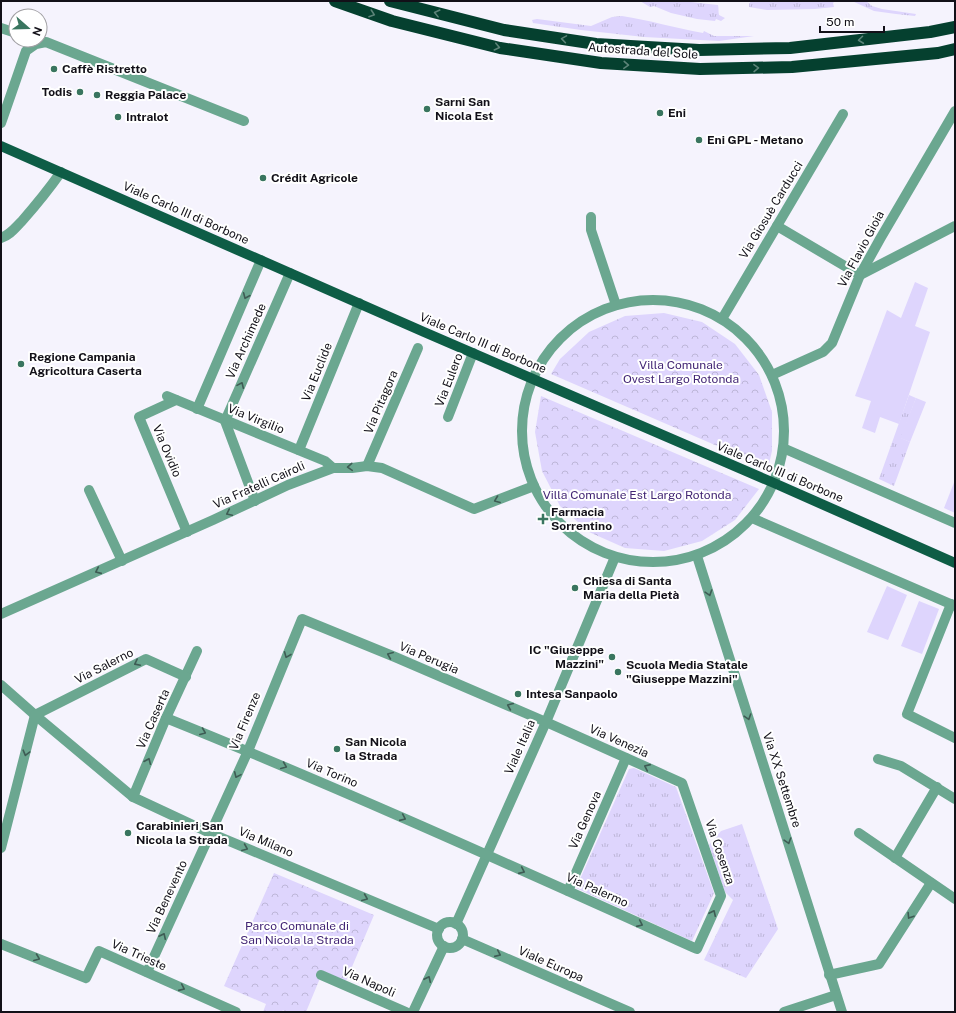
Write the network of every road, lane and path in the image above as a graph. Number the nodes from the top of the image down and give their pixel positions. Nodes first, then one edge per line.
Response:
1 (335, 1) edge
2 (390, 1) edge
3 (955, 27) edge
4 (26, 48) edge
5 (955, 49) edge
6 (26, 51) junction
7 (5, 98) edge
8 (955, 112) edge
9 (843, 114) dead end
10 (244, 121) dead end
11 (1, 124) edge
12 (1, 146) edge
13 (61, 172) junction
14 (591, 217) dead end
15 (777, 226) junction
16 (955, 226) edge
17 (4, 234) edge
18 (261, 260) junction
19 (290, 273) junction
20 (860, 275) junction
21 (359, 303) junction
22 (616, 306) junction
23 (722, 319) junction
24 (418, 348) dead end
25 (473, 353) junction
26 (772, 375) junction
27 (534, 378) junction
28 (172, 398) joint
29 (197, 409) junction
30 (448, 417) dead end
31 (225, 420) junction
32 (783, 448) junction
33 (299, 450) junction
34 (367, 466) junction
35 (333, 468) junction
36 (774, 483) junction
37 (534, 486) junction
38 (89, 490) dead end
39 (255, 501) junction
40 (752, 518) junction
41 (955, 523) edge
42 (187, 532) junction
43 (697, 556) junction
44 (615, 557) junction
45 (122, 560) junction
46 (955, 563) edge
47 (953, 605) edge
48 (1, 614) edge
49 (302, 619) joint
50 (198, 651) dead end
51 (186, 676) junction
52 (1, 685) edge
53 (35, 715) junction
54 (166, 718) junction
55 (546, 722) junction
56 (955, 738) edge
57 (248, 750) junction
58 (626, 758) junction
59 (878, 759) dead end
60 (682, 783) joint
61 (937, 787) junction
62 (133, 797) junction
63 (955, 799) edge
64 (210, 833) junction
65 (859, 833) dead end
66 (1, 848) edge
67 (486, 855) junction
68 (895, 858) junction
69 (931, 883) junction
70 (568, 891) junction
71 (955, 899) edge
72 (456, 924) junction
73 (439, 929) junction
74 (462, 939) junction
75 (1, 944) edge
76 (444, 946) junction
77 (697, 949) joint
78 (147, 972) junction
79 (322, 975) dead end
80 (829, 975) junction
81 (836, 996) junction
82 (236, 1012) edge
83 (406, 1012) edge
84 (413, 1012) edge
85 (630, 1012) edge
86 (784, 1012) edge
87 (842, 1012) edge

1 -> 5 highway, Autostrada del Sole
3 -> 2 highway, Autostrada del Sole
4 - 6 street
6 - 7 street
6 - 10 street
7 - 11 street
8 - 20 street, Via Flavio Gioia
9 - 15 street, Via Giosuè Carducci
12 - 13 main road, Viale Carlo III di Borbone
13 - 17 street
13 - 18 main road, Viale Carlo III di Borbone
14 - 22 street
15 - 20 street
15 - 23 street, Via Giosuè Carducci
16 - 20 street
18 - 19 main road, Viale Carlo III di Borbone
18 -> 29 street
19 - 21 main road, Viale Carlo III di Borbone
31 -> 19 street, Via Archimede
20 - 26 street, Via Flavio Gioia
21 - 25 main road, Viale Carlo III di Borbone
21 - 33 street, Via Euclide
22 - 23 street
22 - 27 street
23 - 26 street
24 - 34 street, Via Pitagora
25 - 27 main road, Viale Carlo III di Borbone
25 - 30 street, Via Eulero
26 - 32 street
27 - 36 main road, Viale Carlo III di Borbone
27 - 37 street
28 - 29 street, Via Virgilio
28 - 42 street, Via Ovidio
29 - 31 street, Via Virgilio
31 - 33 street, Via Virgilio
31 - 39 street
32 - 36 street
32 - 41 street
33 - 35 street, Via Virgilio
34 -> 35 street, Via Fratelli Cairoli
37 -> 34 street, Via Fratelli Cairoli
35 - 39 street, Via Fratelli Cairoli
36 - 40 street
36 - 46 main road, Viale Carlo III di Borbone
37 - 44 street
38 - 45 street
39 -> 42 street, Via Fratelli Cairoli
40 - 43 street
40 - 47 street
42 - 45 street, Via Fratelli Cairoli
43 - 44 street
43 -> 80 street, Via XX Settembre
44 - 55 street, Viale Italia
45 -> 48 street, Via Fratelli Cairoli
47 - 56 street
55 -> 49 street, Via Perugia
49 -> 57 street, Via Firenze
50 - 51 street, Via Caserta
51 -> 53 street, Via Salerno
51 - 54 street, Via Caserta
52 - 53 street, Via Milano
53 - 62 street, Via Milano
53 -> 66 street
54 -> 57 street, Via Torino
62 -> 54 street, Via Caserta
55 - 58 street, Via Venezia
55 - 67 street, Viale Italia
57 -> 64 street, Via Firenze
57 -> 67 street, Via Torino
60 -> 58 street, Via Venezia
58 - 70 street, Via Genova
59 - 61 street
77 -> 60 street, Via Cosenza
61 - 63 street
61 - 68 street
62 - 64 street, Via Milano
64 -> 73 street, Via Milano
78 -> 64 street, Via Benevento
65 - 68 street
67 -> 70 street, Via Palermo
67 - 72 street, Viale Italia
68 - 69 street
69 - 71 street
69 -> 80 street
70 -> 77 street, Via Palermo
72 - 73 street
72 - 74 street
73 - 76 street
74 - 76 street
74 -> 85 street, Viale Europa
75 -> 78 street, Via Trieste
84 -> 76 street
78 -> 82 street, Via Trieste
79 - 83 street, Via Napoli
80 - 81 street, Via XX Settembre
81 - 86 street
81 - 87 street, Via XX Settembre

